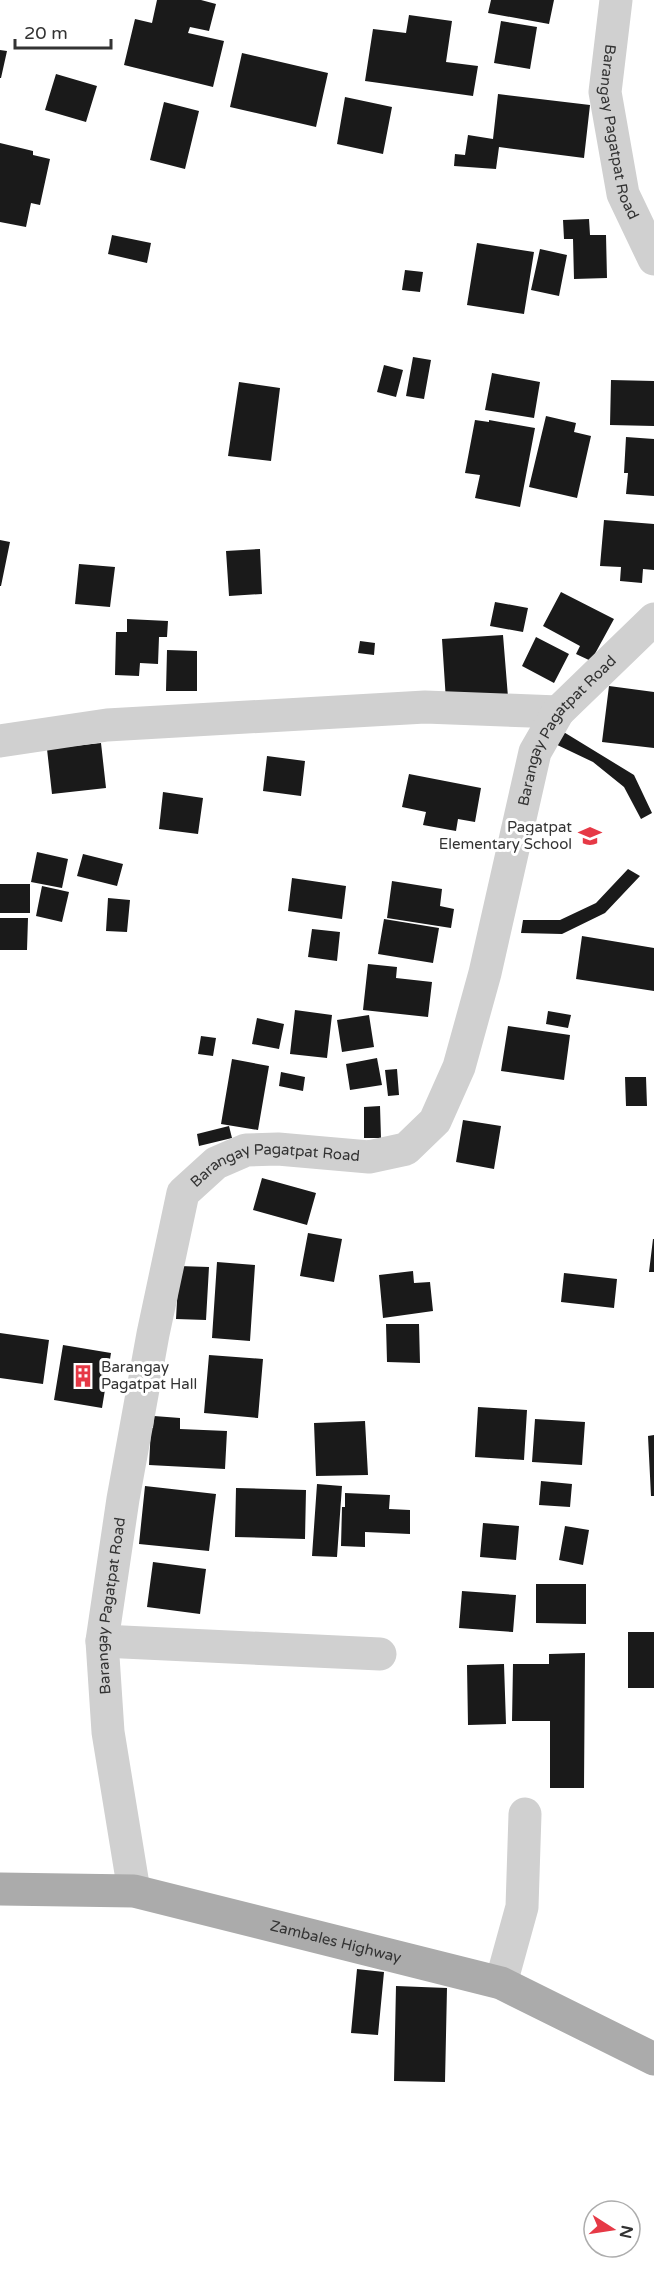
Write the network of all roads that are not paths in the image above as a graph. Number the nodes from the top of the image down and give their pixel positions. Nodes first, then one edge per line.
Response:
1 (616, 0) edge
2 (654, 259) edge
3 (654, 619) edge
4 (640, 646) edge
5 (558, 712) junction
6 (0, 741) edge
7 (102, 1641) junction
8 (380, 1654) dead end
9 (525, 1814) dead end
10 (0, 1888) edge
11 (134, 1891) junction
12 (501, 1983) junction
13 (654, 2059) edge

1 - 2 street, Barangay Pagatpat Road
3 - 4 street, Barangay Pagatpat Road
4 - 5 street, Barangay Pagatpat Road
5 - 6 street
5 - 7 street, Barangay Pagatpat Road
7 - 8 street
7 - 11 street, Barangay Pagatpat Road
9 - 12 street
10 - 11 main road, Zambales Highway
11 - 12 main road, Zambales Highway
12 - 13 main road, Zambales Highway

